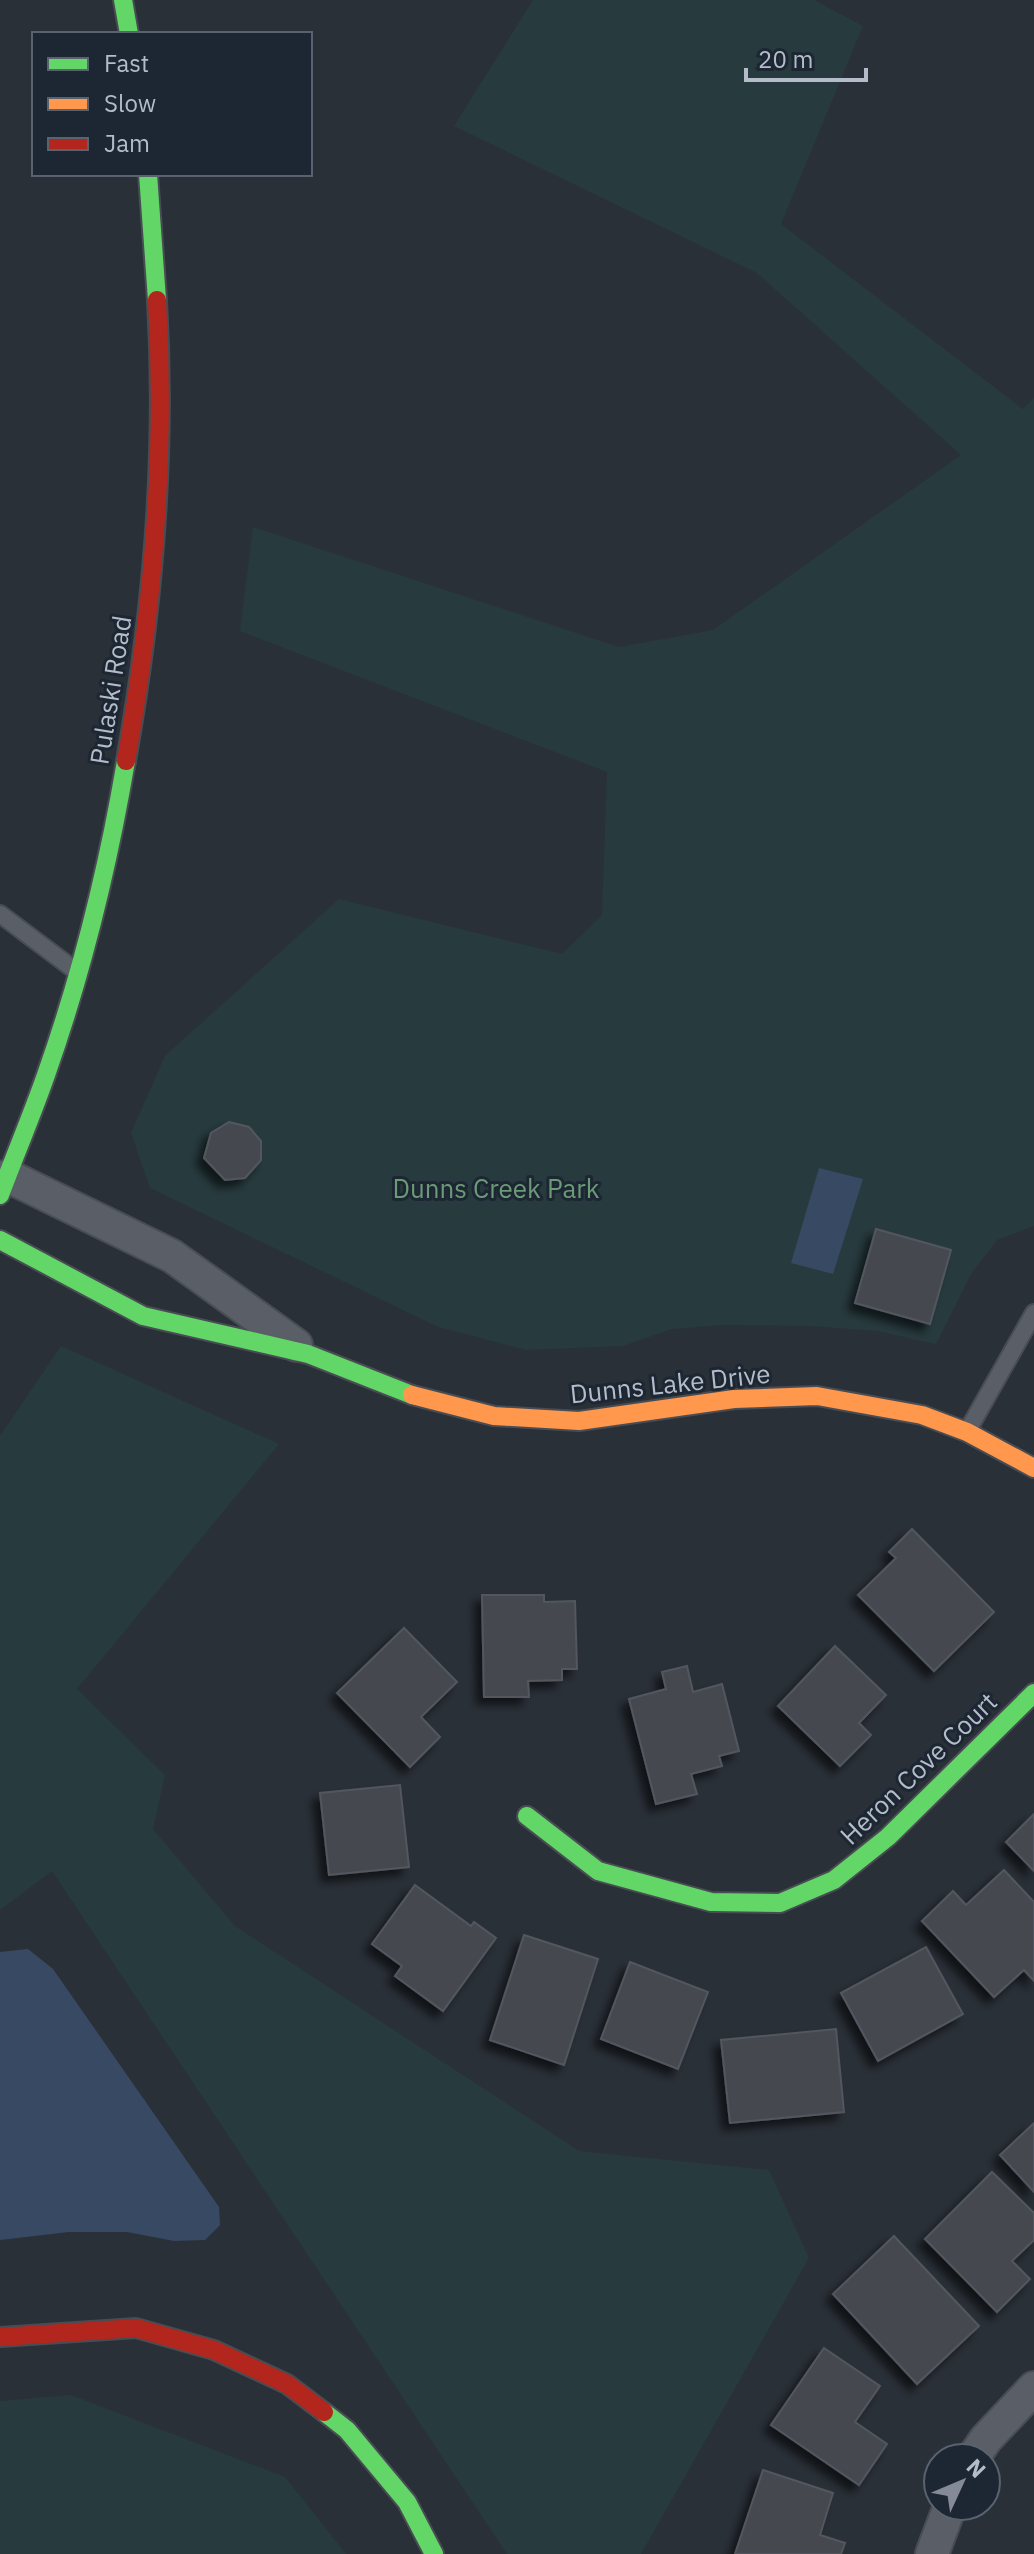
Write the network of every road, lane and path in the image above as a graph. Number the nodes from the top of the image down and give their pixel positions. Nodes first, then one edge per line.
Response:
1 (123, 0) edge
2 (129, 32) edge
3 (148, 176) edge
4 (0, 914) edge
5 (79, 973) junction
6 (4, 1186) edge
7 (0, 1240) edge
8 (1034, 1313) edge
9 (308, 1354) junction
10 (967, 1432) junction
11 (1034, 1468) edge
12 (1034, 1693) edge
13 (527, 1816) dead end
14 (0, 2337) edge
15 (1034, 2388) edge
16 (984, 2442) edge
17 (944, 2522) edge
18 (434, 2554) edge
19 (932, 2554) edge

1 - 2 street
3 - 5 street, Pulaski Road
4 - 5 lane
5 - 6 street, Pulaski Road
6 - 9 street
7 - 9 street, Dunns Lake Drive
8 - 10 lane
9 - 10 street, Dunns Lake Drive
10 - 11 street, Dunns Lake Drive
12 - 13 street, Heron Cove Court
14 - 18 street
15 - 16 street
17 - 19 street

